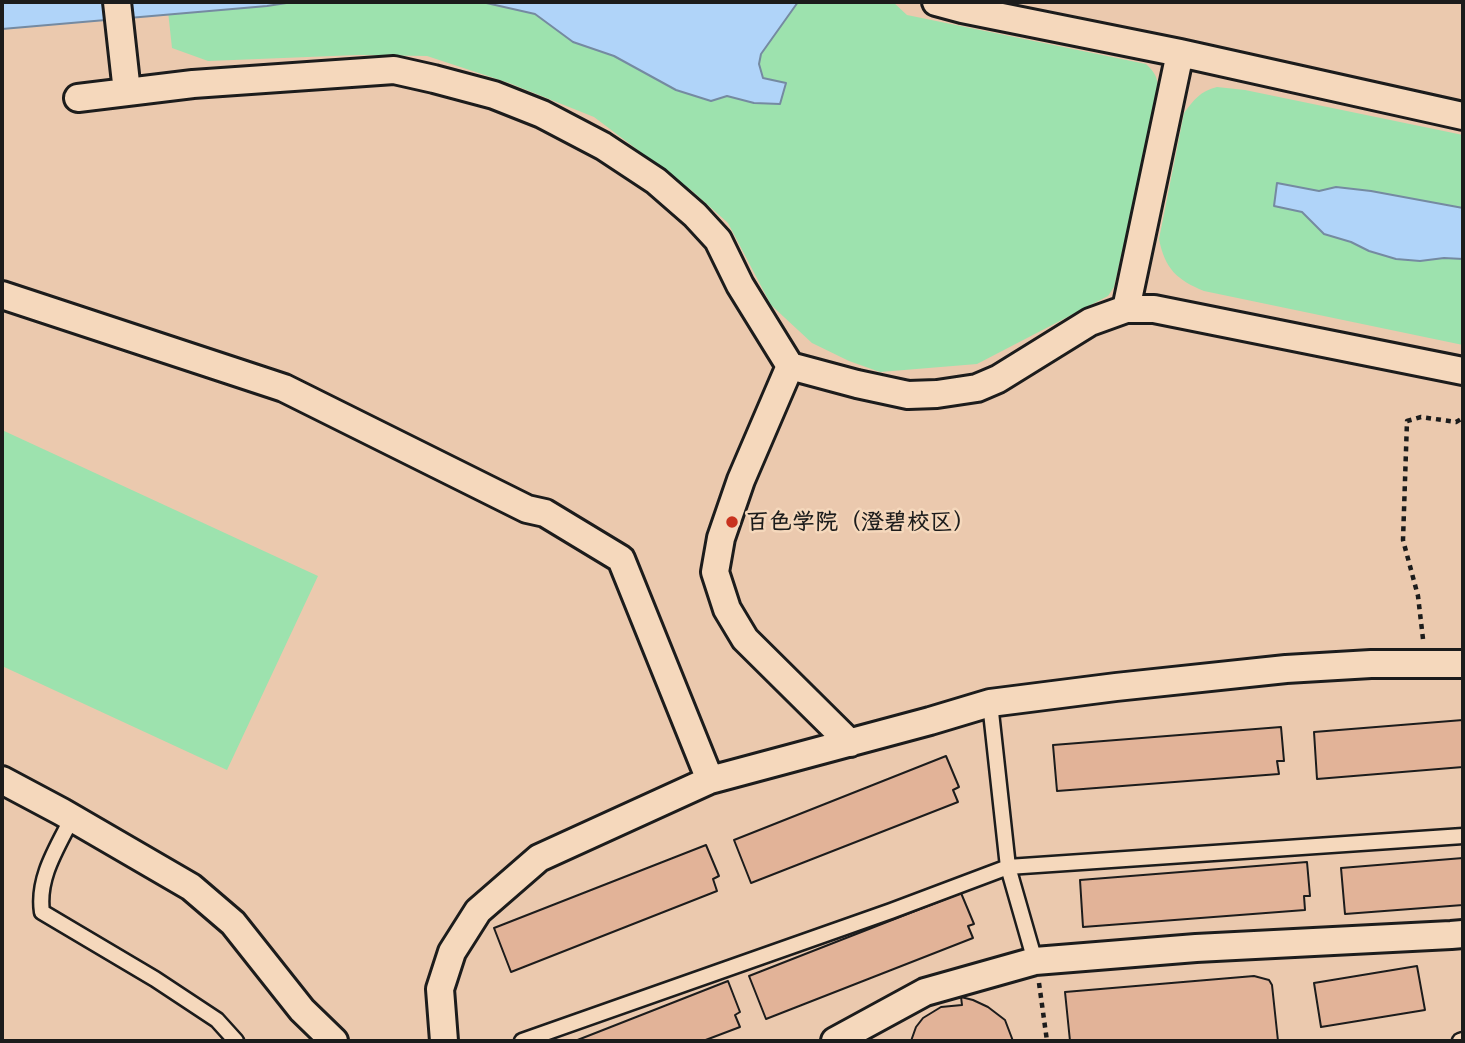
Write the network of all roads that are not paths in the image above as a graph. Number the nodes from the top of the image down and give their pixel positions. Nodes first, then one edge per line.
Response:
1 (117, 2) edge
2 (936, 2) edge
3 (1180, 53) junction
4 (127, 92) junction
5 (78, 98) dead end
6 (1463, 116) edge
7 (2, 295) edge
8 (1126, 309) junction
9 (790, 366) junction
10 (1463, 371) edge
11 (1463, 664) edge
12 (990, 703) junction
13 (849, 743) junction
14 (2, 780) edge
15 (710, 780) junction
16 (72, 818) junction
17 (1463, 836) edge
18 (1008, 867) junction
19 (1463, 933) edge
20 (1035, 961) junction
21 (236, 1041) edge
22 (334, 1041) edge
23 (444, 1041) edge
24 (522, 1041) edge
25 (835, 1041) edge

1 - 4 street
2 - 3 street
3 - 6 street
3 - 8 street
4 - 5 street
4 - 9 street
7 - 15 street
8 - 9 street
8 - 10 street
9 - 13 street
11 - 12 street
12 - 13 street
12 - 18 lane
13 - 15 street
14 - 16 street
15 - 23 street
16 - 21 lane
16 - 22 street
17 - 18 lane
18 - 20 lane
18 - 24 lane
19 - 20 street
20 - 25 street

